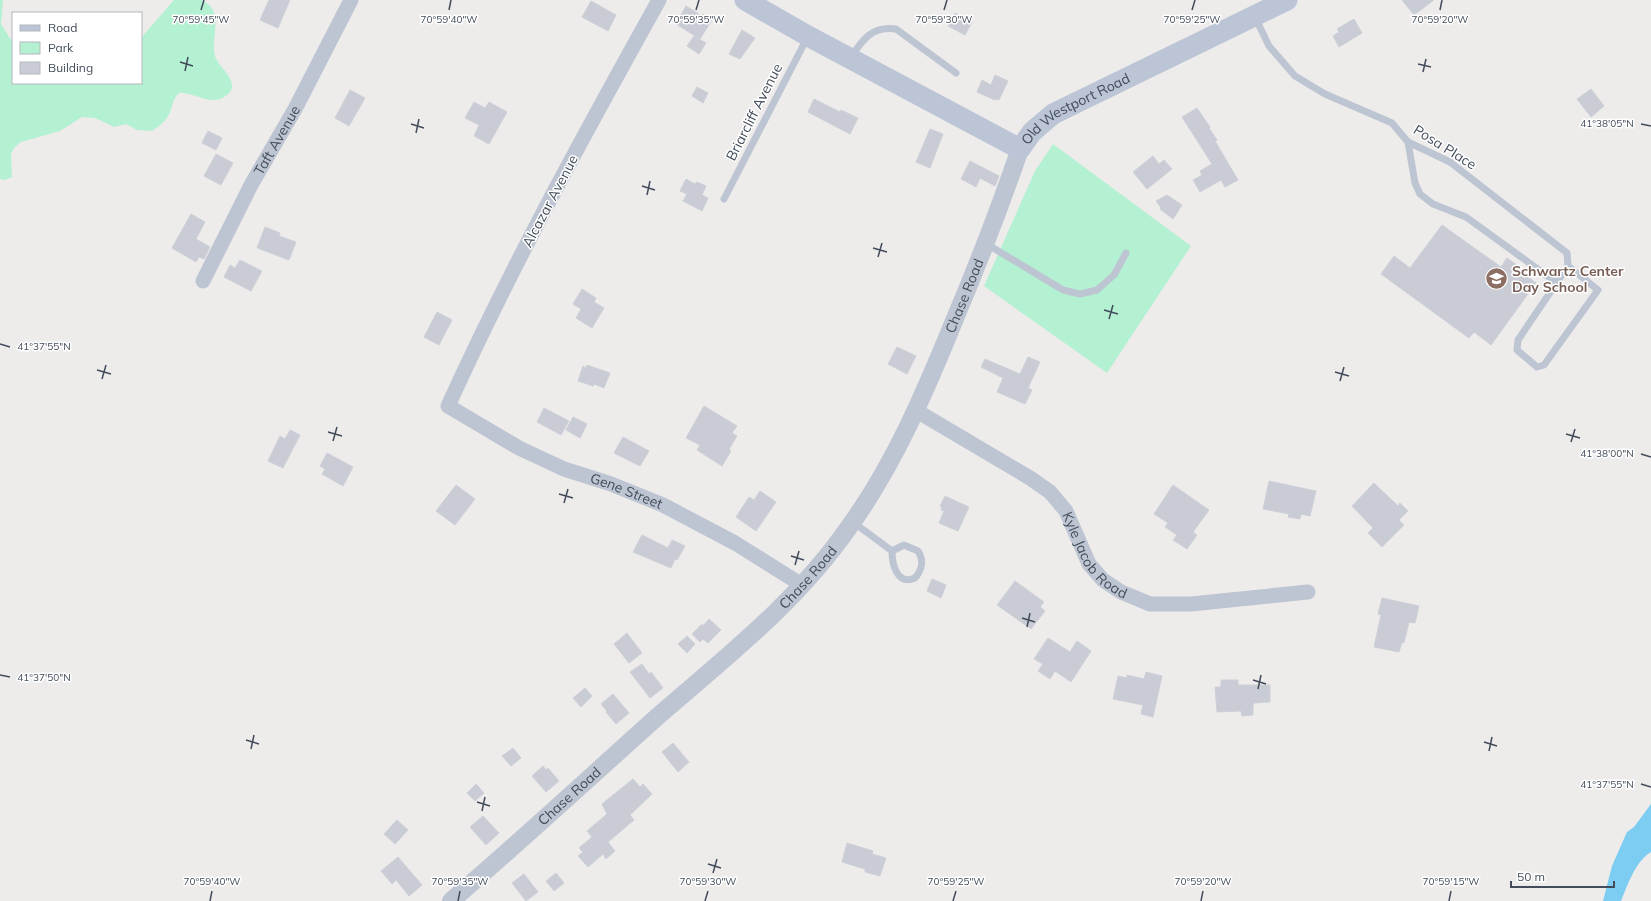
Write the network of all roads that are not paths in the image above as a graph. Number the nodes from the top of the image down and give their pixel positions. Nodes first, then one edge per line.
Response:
1 (351, 0) edge
2 (659, 0) edge
3 (745, 0) edge
4 (1287, 0) edge
5 (1255, 16) junction
6 (808, 36) junction
7 (850, 59) junction
8 (956, 72) dead end
9 (1408, 142) junction
10 (1020, 149) junction
11 (724, 199) dead end
12 (985, 243) junction
13 (1126, 253) dead end
14 (1568, 266) junction
15 (203, 281) dead end
16 (1557, 283) junction
17 (448, 406) joint
18 (915, 410) junction
19 (853, 522) junction
20 (892, 551) junction
21 (802, 585) junction
22 (1308, 592) dead end
23 (452, 901) edge

1 - 15 street, Taft Avenue
2 - 17 street, Alcazar Avenue
3 - 6 main road, Old Westport Road
4 - 5 main road, Old Westport Road
5 - 9 lane, Posa Place
5 - 10 main road, Old Westport Road
6 - 7 main road, Old Westport Road
6 - 11 lane, Briarcliff Avenue
7 - 8 lane
7 - 10 main road, Old Westport Road
9 - 14 lane, Posa Place
9 - 16 lane
10 - 12 street, Chase Road
12 - 13 lane
12 - 18 street, Chase Road
14 - 16 lane
14 - 16 lane
17 - 21 street, Gene Street
18 - 19 street, Chase Road
18 - 22 street, Kyle Jacob Road
19 - 20 lane
19 - 21 street, Chase Road
20 - 20 lane
21 - 23 street, Chase Road

